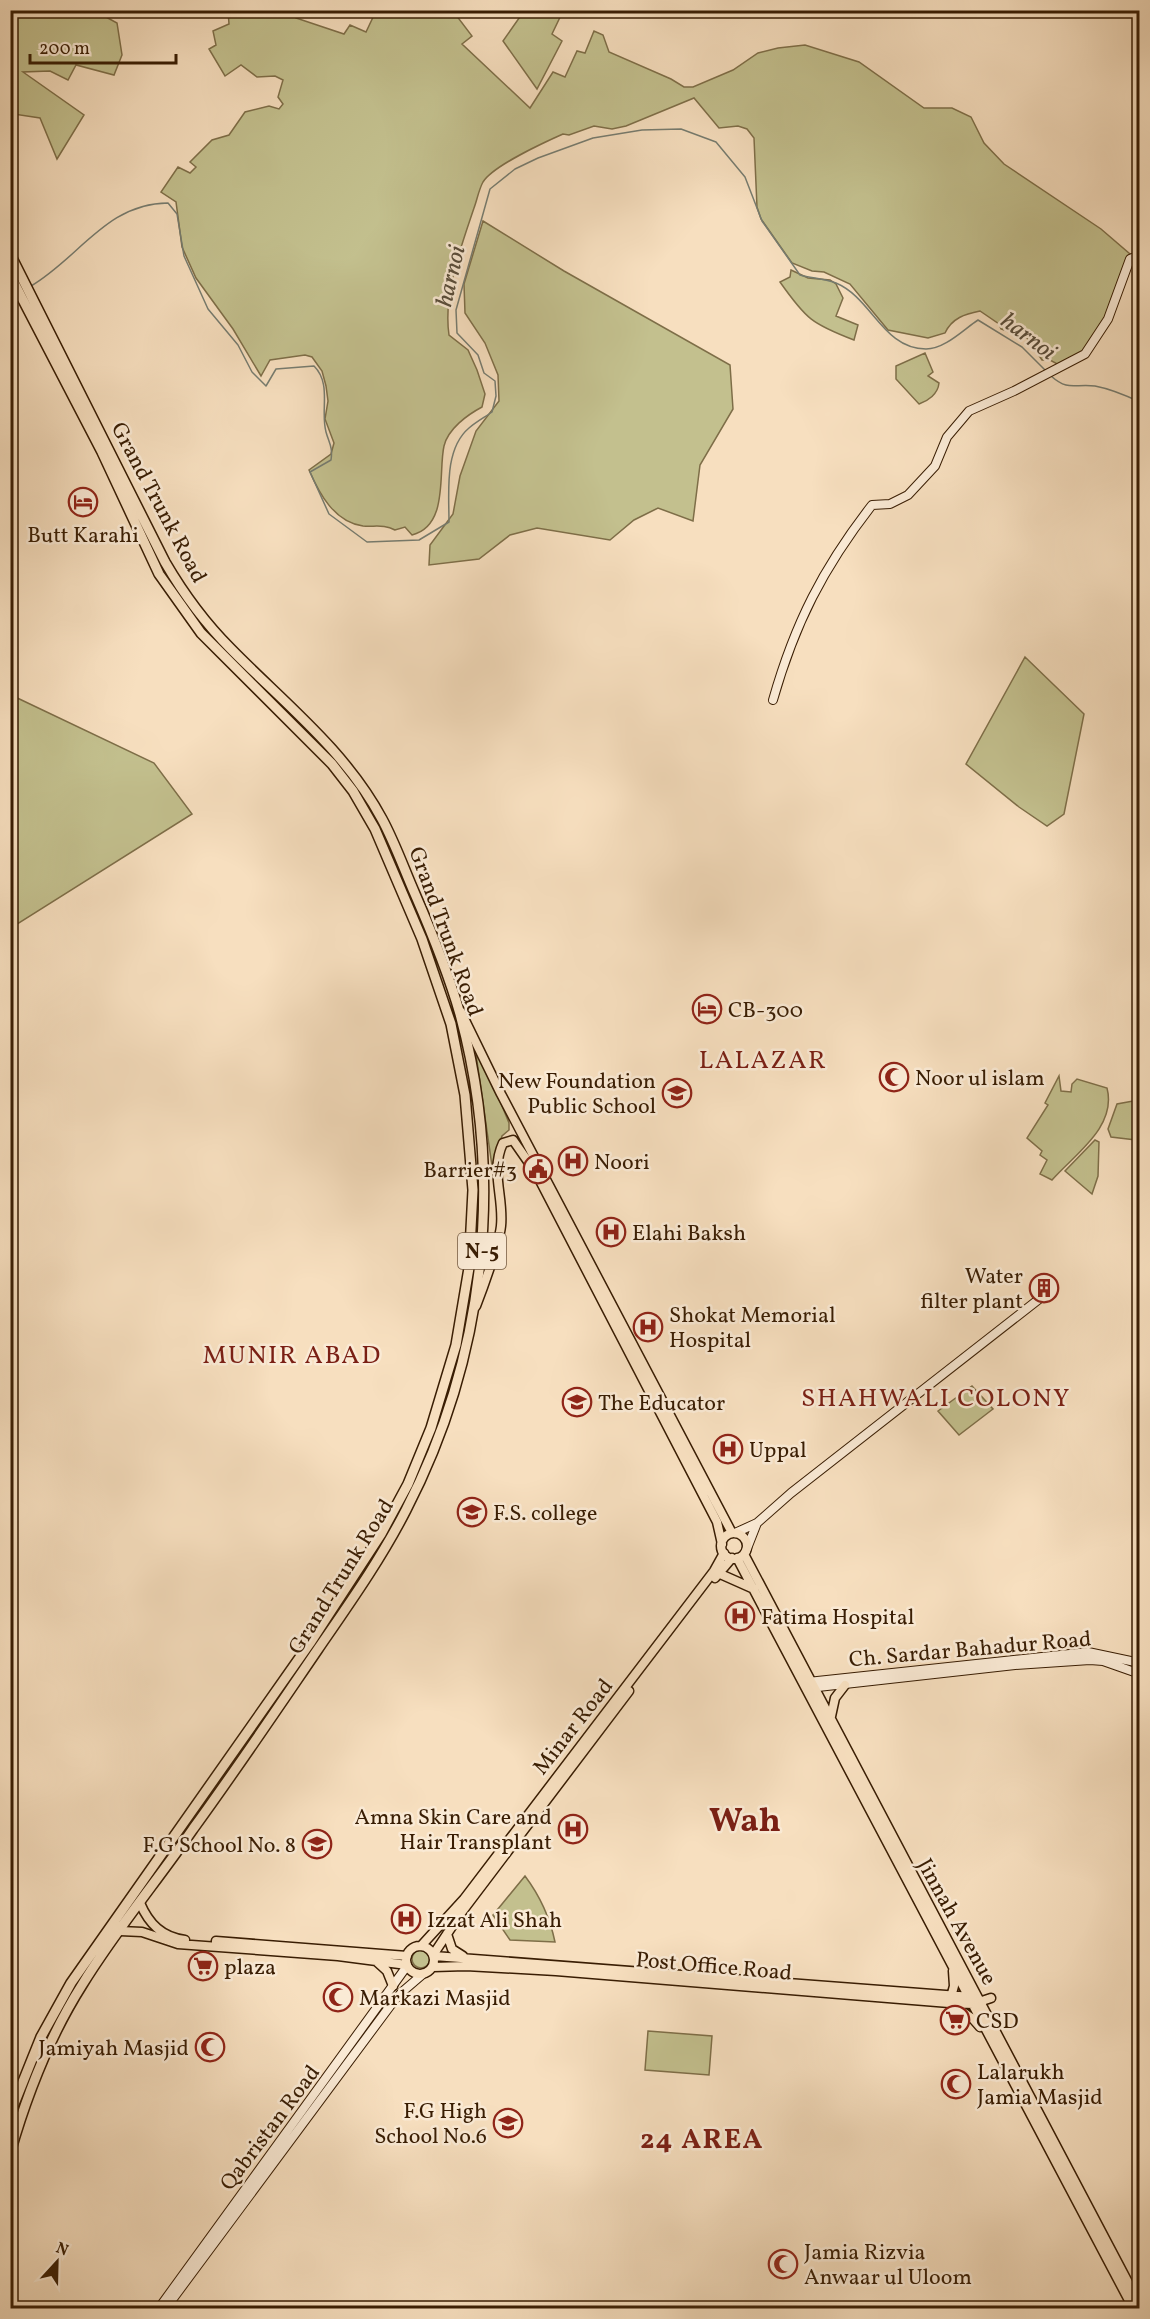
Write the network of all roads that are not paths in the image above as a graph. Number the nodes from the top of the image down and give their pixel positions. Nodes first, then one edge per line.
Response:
1 (1140, 255) edge
2 (12, 257) edge
3 (10, 275) edge
4 (209, 626) junction
5 (201, 633) junction
6 (773, 700) dead end
7 (456, 1003) junction
8 (539, 1172) junction
9 (578, 1246) junction
10 (1043, 1296) dead end
11 (475, 1309) junction
12 (452, 1358) junction
13 (463, 1360) junction
14 (758, 1522) junction
15 (734, 1533) junction
16 (723, 1548) junction
17 (740, 1555) junction
18 (718, 1573) junction
19 (754, 1589) junction
20 (1140, 1663) edge
21 (911, 1674) junction
22 (1140, 1674) edge
23 (808, 1685) junction
24 (845, 1685) junction
25 (628, 1687) junction
26 (830, 1721) junction
27 (194, 1820) junction
28 (140, 1903) junction
29 (454, 1916) junction
30 (120, 1931) junction
31 (447, 1934) junction
32 (421, 1946) junction
33 (434, 1955) junction
34 (471, 1958) junction
35 (376, 1961) junction
36 (407, 1962) junction
37 (433, 1967) junction
38 (953, 1970) junction
39 (423, 1974) junction
40 (638, 1974) junction
41 (393, 1986) junction
42 (990, 1996) dead end
43 (950, 2000) junction
44 (976, 2000) junction
45 (989, 2039) junction
46 (10, 2114) edge
47 (286, 2141) junction
48 (10, 2153) edge
49 (1140, 2305) edge
50 (159, 2308) edge
51 (166, 2308) edge
52 (1133, 2308) edge

1 - 6 street
2 - 4 highway, Grand Trunk Road / N-5
3 - 5 highway, Grand Trunk Road / N-5
4 - 5 highway
4 - 7 highway, Grand Trunk Road / N-5
5 - 12 highway, Grand Trunk Road / N-5
7 - 8 main road
7 - 11 highway, Grand Trunk Road / N-5
8 - 9 main road
8 - 11 main road
9 - 15 main road
9 - 16 main road
10 - 14 street
11 - 13 highway, Grand Trunk Road / N-5
12 - 13 highway
12 - 27 highway, Grand Trunk Road / N-5
13 - 27 highway, Grand Trunk Road / N-5
14 - 15 street
14 - 17 street
15 - 16 main road, Minar Road
15 - 17 main road
16 - 17 main road
16 - 25 main road, Minar Road
17 - 18 main road, Minar Road
17 - 19 main road, Jinnah Avenue
17 - 23 main road, Jinnah Avenue
18 - 19 main road
18 - 25 main road, Minar Road
19 - 23 main road, Jinnah Avenue
20 - 21 street, Ch. Sardar Bahadur Road
21 - 22 street, Ch. Sardar Bahadur Road
21 - 23 street, Ch. Sardar Bahadur Road
21 - 24 street, Ch. Sardar Bahadur Road
23 - 24 street, Ch. Sardar Bahadur Road
23 - 26 main road, Jinnah Avenue
23 - 38 main road, Jinnah Avenue
24 - 26 main road
25 - 29 main road, Minar Road
26 - 44 main road, Jinnah Avenue
27 - 28 highway, Grand Trunk Road / N-5
27 - 46 highway, Grand Trunk Road / N-5
28 - 30 highway, Grand Trunk Road / N-5
28 - 36 main road
29 - 31 main road, Minar Road
29 - 32 main road, Minar Road
30 - 35 main road
30 - 48 highway, Grand Trunk Road / N-5
31 - 33 main road, Minar Road
31 - 34 main road
32 - 33 main road
32 - 36 main road
33 - 34 main road, Post Office Road
33 - 37 main road
34 - 40 main road, Post Office Road
35 - 36 main road
35 - 41 main road
36 - 39 main road
36 - 41 street, Qabristan Road
37 - 39 main road
37 - 40 main road, Post Office Road
38 - 43 main road
38 - 44 main road, Jinnah Avenue
39 - 47 street, Qabristan Road
40 - 43 main road, Post Office Road
41 - 47 street, Qabristan Road
42 - 44 main road, Post Office Road
43 - 44 main road, Post Office Road
43 - 45 main road
44 - 45 main road, Jinnah Avenue
44 - 49 main road, Jinnah Avenue
45 - 52 main road, Jinnah Avenue
47 - 50 street, Qabristan Road
47 - 51 street, Qabristan Road

